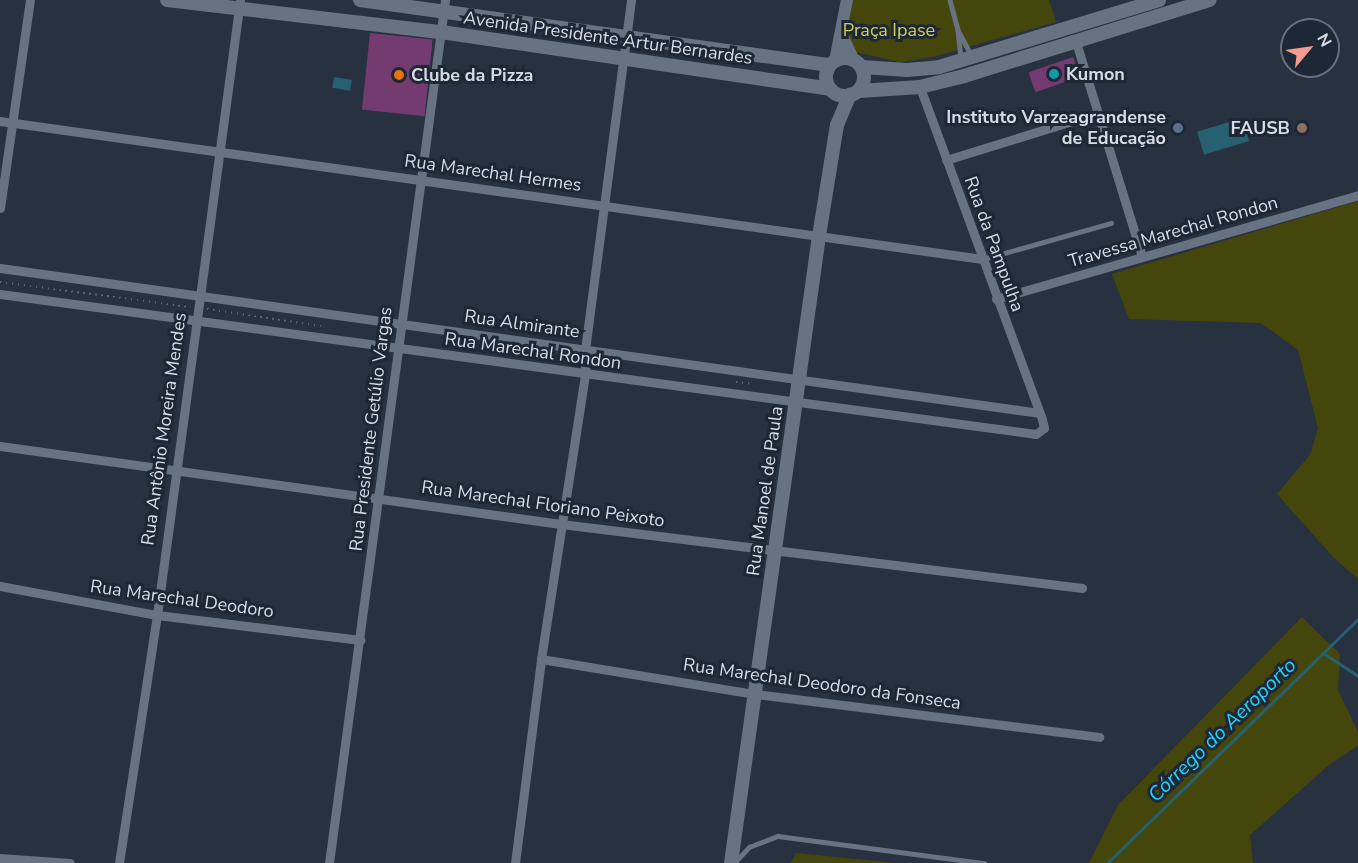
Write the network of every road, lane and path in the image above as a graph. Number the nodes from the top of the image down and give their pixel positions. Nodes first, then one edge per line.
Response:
1 (30, 0) edge
2 (166, 0) edge
3 (360, 0) edge
4 (631, 0) edge
5 (847, 0) edge
6 (950, 0) edge
7 (1159, 0) edge
8 (1209, 0) edge
9 (239, 5) edge
10 (444, 5) edge
11 (1120, 5) edge
12 (958, 30) junction
13 (441, 32) junction
14 (627, 36) junction
15 (842, 36) junction
16 (1076, 42) junction
17 (623, 57) junction
18 (966, 59) junction
19 (832, 63) junction
20 (857, 63) junction
21 (920, 87) junction
22 (832, 91) junction
23 (854, 93) junction
24 (1098, 113) junction
25 (0, 121) edge
26 (12, 123) junction
27 (837, 125) junction
28 (219, 153) junction
29 (946, 160) junction
30 (422, 178) junction
31 (1358, 195) edge
32 (605, 206) junction
33 (0, 208) edge
34 (1110, 223) dead end
35 (819, 236) junction
36 (1142, 256) junction
37 (982, 259) junction
38 (0, 268) edge
39 (0, 282) edge
40 (0, 294) edge
41 (200, 296) junction
42 (996, 299) junction
43 (198, 308) junction
44 (194, 321) junction
45 (402, 324) junction
46 (330, 327) dead end
47 (400, 350) junction
48 (585, 350) junction
49 (585, 375) junction
50 (798, 379) junction
51 (725, 381) dead end
52 (761, 386) dead end
53 (795, 404) junction
54 (1039, 413) junction
55 (0, 446) edge
56 (174, 469) junction
57 (380, 499) junction
58 (561, 524) junction
59 (775, 551) junction
60 (0, 586) edge
61 (1082, 588) dead end
62 (157, 615) junction
63 (360, 639) junction
64 (541, 659) junction
65 (755, 694) junction
66 (1099, 737) dead end
67 (0, 858) edge
68 (68, 863) edge
69 (119, 863) edge
70 (329, 863) edge
71 (515, 863) edge
72 (733, 863) edge
73 (984, 863) edge

1 - 26 street
2 - 9 main road, Avenida Presidente Artur Bernardes
3 - 10 main road, Avenida Presidente Artur Bernardes
4 - 14 street
5 - 15 street
6 - 12 lane
7 - 11 main road
8 - 16 main road
9 - 13 main road, Avenida Presidente Artur Bernardes
9 - 28 street, Rua Antônio Moreira Mendes
10 - 13 street, Rua Presidente Getúlio Vargas
10 - 14 main road, Avenida Presidente Artur Bernardes
11 - 18 main road
12 - 18 lane
12 - 18 lane
13 - 17 main road, Avenida Presidente Artur Bernardes
13 - 30 street, Rua Presidente Getúlio Vargas
14 - 17 street
14 - 19 main road, Avenida Presidente Artur Bernardes
15 - 19 street
15 - 20 street
16 - 21 main road
16 - 24 street
17 - 22 main road, Avenida Presidente Artur Bernardes
17 - 32 street
18 - 20 main road
19 - 20 main road
19 - 22 main road
20 - 23 main road
21 - 23 main road
21 - 29 street, Rua da Pampulha
22 - 23 main road
22 - 27 main road, Rua Manoel de Paula
23 - 27 main road, Rua Manoel de Paula
24 - 29 street
24 - 36 street
25 - 26 street, Rua Marechal Hermes
26 - 28 street, Rua Marechal Hermes
26 - 33 street
27 - 35 main road, Rua Manoel de Paula
28 - 30 street, Rua Marechal Hermes
28 - 41 street, Rua Antônio Moreira Mendes
29 - 37 street, Rua da Pampulha
30 - 32 street, Rua Marechal Hermes
30 - 45 street, Rua Presidente Getúlio Vargas
31 - 36 street, Travessa Marechal Rondon
32 - 35 street, Rua Marechal Hermes
32 - 48 street
34 - 37 lane
35 - 37 street, Rua Marechal Hermes
35 - 50 main road, Rua Manoel de Paula
36 - 42 street, Travessa Marechal Rondon
37 - 42 street, Rua da Pampulha
38 - 41 street, Rua Almirante
39 - 43 path
40 - 44 street, Rua Marechal Rondon
41 - 43 street, Rua Antônio Moreira Mendes
41 - 45 street, Rua Almirante
42 - 54 street, Rua da Pampulha
43 - 44 street, Rua Antônio Moreira Mendes
43 - 46 path
44 - 47 street, Rua Marechal Rondon
44 - 56 street, Rua Antônio Moreira Mendes
45 - 47 street, Rua Presidente Getúlio Vargas
45 - 48 street, Rua Almirante
47 - 49 street, Rua Marechal Rondon
47 - 57 street, Rua Presidente Getúlio Vargas
48 - 49 street
48 - 50 street, Rua Almirante
49 - 53 street, Rua Marechal Rondon
49 - 58 street
50 - 53 main road, Rua Manoel de Paula
50 - 54 street, Rua Almirante
51 - 52 path
53 - 54 street, Rua Marechal Rondon
53 - 59 main road, Rua Manoel de Paula
55 - 56 street, Rua Marechal Floriano Peixoto
56 - 57 street, Rua Marechal Floriano Peixoto
56 - 62 street, Rua Antônio Moreira Mendes
57 - 58 street, Rua Marechal Floriano Peixoto
57 - 63 street, Rua Presidente Getúlio Vargas
58 - 59 street, Rua Marechal Floriano Peixoto
58 - 64 street
59 - 61 street, Rua Marechal Floriano Peixoto
59 - 65 main road, Rua Manoel de Paula
60 - 62 street, Rua Marechal Deodoro
62 - 63 street, Rua Marechal Deodoro
62 - 69 street, Rua Antônio Moreira Mendes
63 - 70 street, Rua Presidente Getúlio Vargas
64 - 65 street, Rua Marechal Deodoro da Fonseca
64 - 71 street
65 - 66 street, Rua Marechal Deodoro da Fonseca
65 - 72 main road, Rua Manoel de Paula
67 - 68 street
72 - 73 lane

